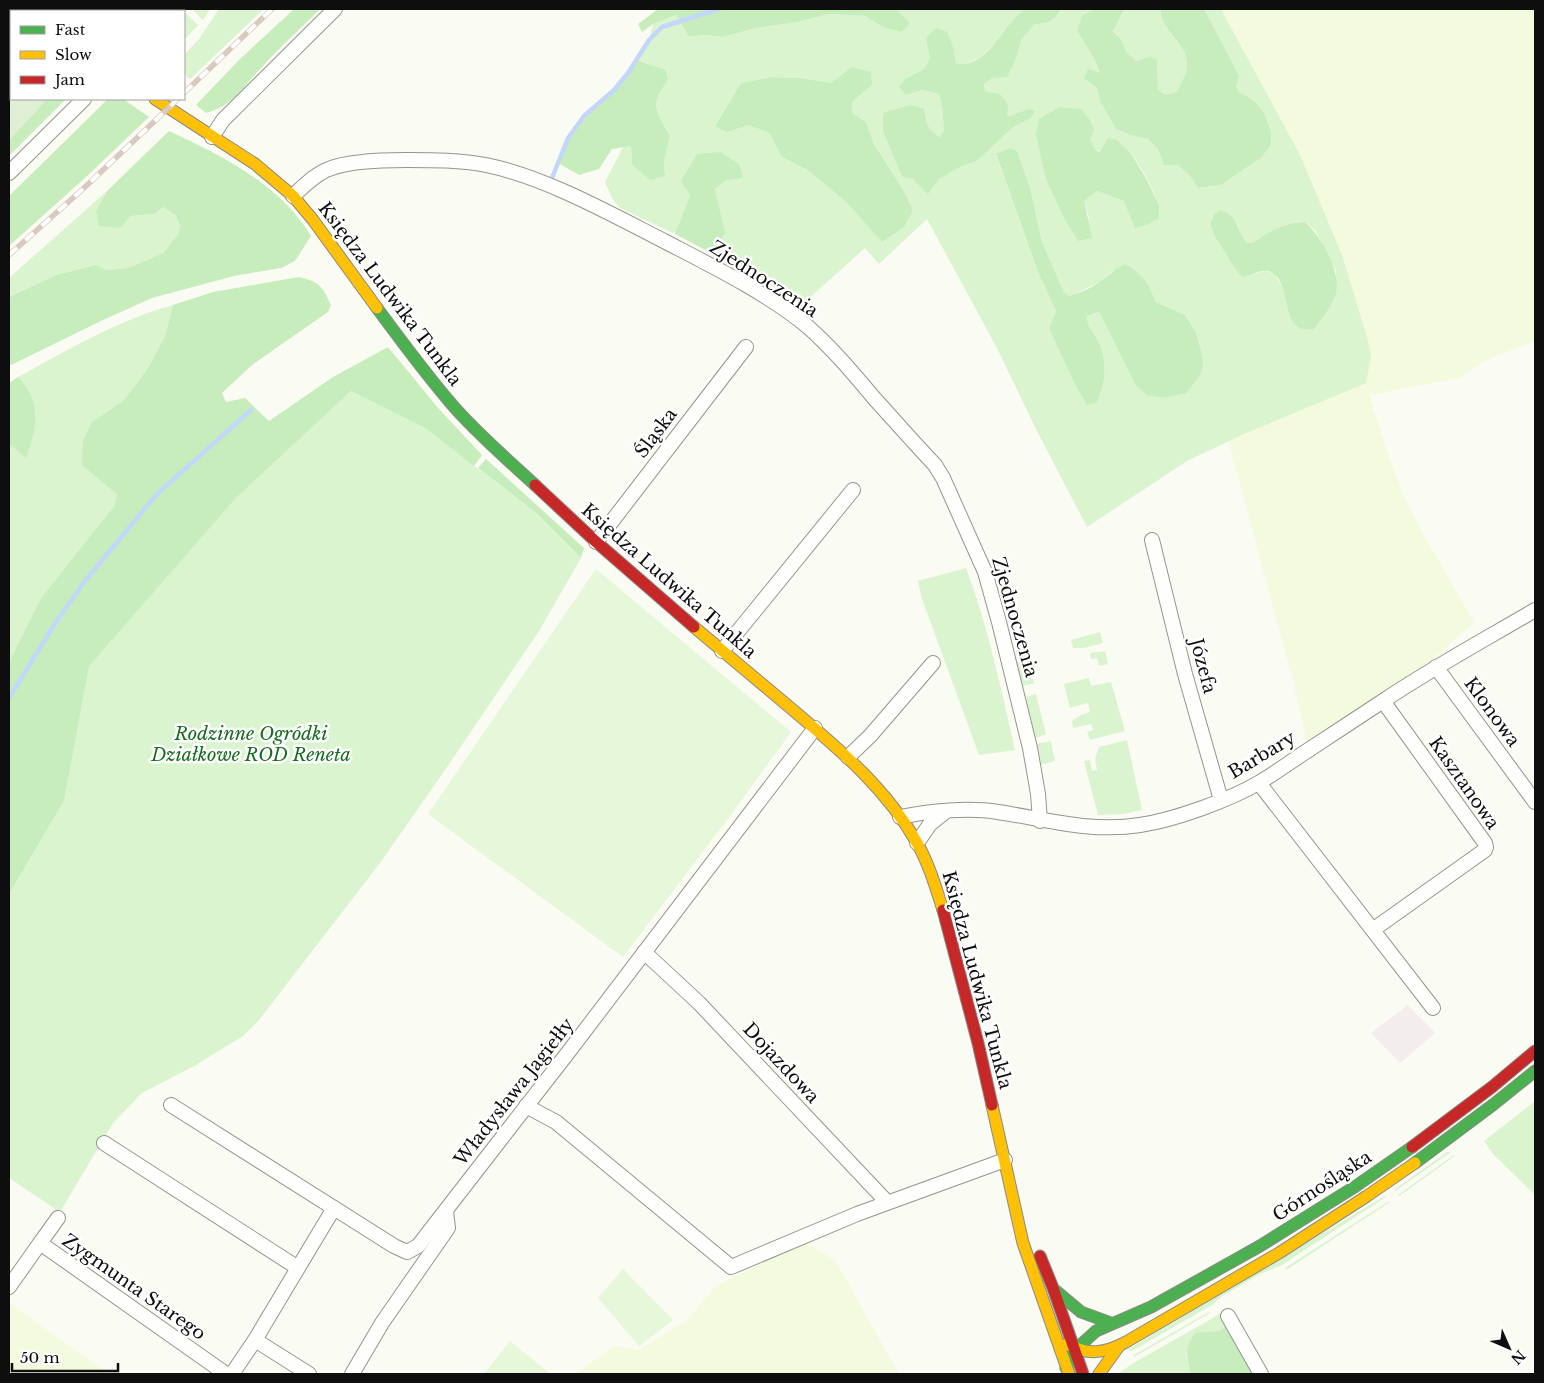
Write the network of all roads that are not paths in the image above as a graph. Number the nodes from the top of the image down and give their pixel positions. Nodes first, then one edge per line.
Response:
1 (336, 9) edge
2 (83, 100) edge
3 (156, 100) edge
4 (212, 137) junction
5 (9, 172) edge
6 (293, 196) junction
7 (746, 346) dead end
8 (853, 490) dead end
9 (1152, 540) dead end
10 (596, 542) junction
11 (1535, 610) edge
12 (722, 651) junction
13 (933, 663) dead end
14 (1436, 667) junction
15 (1383, 701) junction
16 (814, 728) junction
17 (848, 757) junction
18 (1259, 783) junction
19 (1221, 800) junction
20 (1535, 802) edge
21 (945, 812) junction
22 (900, 817) junction
23 (1040, 821) junction
24 (917, 843) junction
25 (1374, 929) junction
26 (644, 952) junction
27 (1433, 1008) dead end
28 (1535, 1052) edge
29 (1535, 1071) edge
30 (171, 1105) dead end
31 (526, 1106) junction
32 (104, 1144) dead end
33 (1005, 1160) junction
34 (1010, 1180) junction
35 (887, 1202) junction
36 (334, 1208) junction
37 (446, 1211) junction
38 (58, 1218) dead end
39 (40, 1243) junction
40 (298, 1268) junction
41 (9, 1287) edge
42 (1053, 1288) junction
43 (1228, 1316) dead end
44 (1111, 1323) junction
45 (1056, 1338) junction
46 (255, 1340) junction
47 (1119, 1346) junction
48 (1076, 1349) junction
49 (1068, 1371) edge
50 (226, 1374) edge
51 (232, 1374) edge
52 (309, 1374) edge
53 (352, 1374) edge
54 (1083, 1374) edge
55 (1099, 1374) edge
56 (1260, 1374) edge

1 - 4 street
2 - 5 street
3 - 4 street, Księdza Ludwika Tunkla
4 - 6 street, Księdza Ludwika Tunkla
6 - 10 street, Księdza Ludwika Tunkla
6 - 23 street, Zjednoczenia
7 - 10 street, Śląska
8 - 12 street
9 - 19 street, Józefa
10 - 12 street, Księdza Ludwika Tunkla
11 - 14 street, Barbary
12 - 16 street, Księdza Ludwika Tunkla
13 - 17 street
14 - 15 street, Barbary
14 - 20 street, Klonowa
15 - 18 street, Barbary
15 - 25 street, Kasztanowa
16 - 17 street, Księdza Ludwika Tunkla
16 - 26 street, Władysława Jagiełły
17 - 22 street, Księdza Ludwika Tunkla
18 - 19 street, Barbary
18 - 25 street
19 - 23 street, Barbary
21 - 22 street, Barbary
21 - 23 street, Barbary
21 - 24 street
22 - 24 street, Księdza Ludwika Tunkla
24 - 33 street, Księdza Ludwika Tunkla
25 - 27 street
26 - 31 street, Władysława Jagiełły
26 - 35 street, Dojazdowa
28 - 44 street, Górnośląska
29 - 47 street, Górnośląska
30 - 36 street, Władysława Jagiełły
31 - 35 street
31 - 37 street, Władysława Jagiełły
32 - 40 street
33 - 34 street, Księdza Ludwika Tunkla
33 - 35 street
34 - 42 street, Księdza Ludwika Tunkla
34 - 45 street, Księdza Ludwika Tunkla
36 - 37 street, Władysława Jagiełły
36 - 40 street
37 - 53 street
38 - 39 street
39 - 41 street, Zygmunta Starego
39 - 50 street, Zygmunta Starego
40 - 46 street
42 - 44 street
42 - 48 street, Księdza Ludwika Tunkla
43 - 56 street
44 - 48 street, Górnośląska
45 - 48 street, Górnośląska
45 - 49 street, Księdza Ludwika Tunkla
46 - 51 street
46 - 52 street
47 - 48 street, Górnośląska
47 - 55 street, Górnośląska
48 - 49 street, Górnośląska
48 - 54 street, Księdza Ludwika Tunkla

